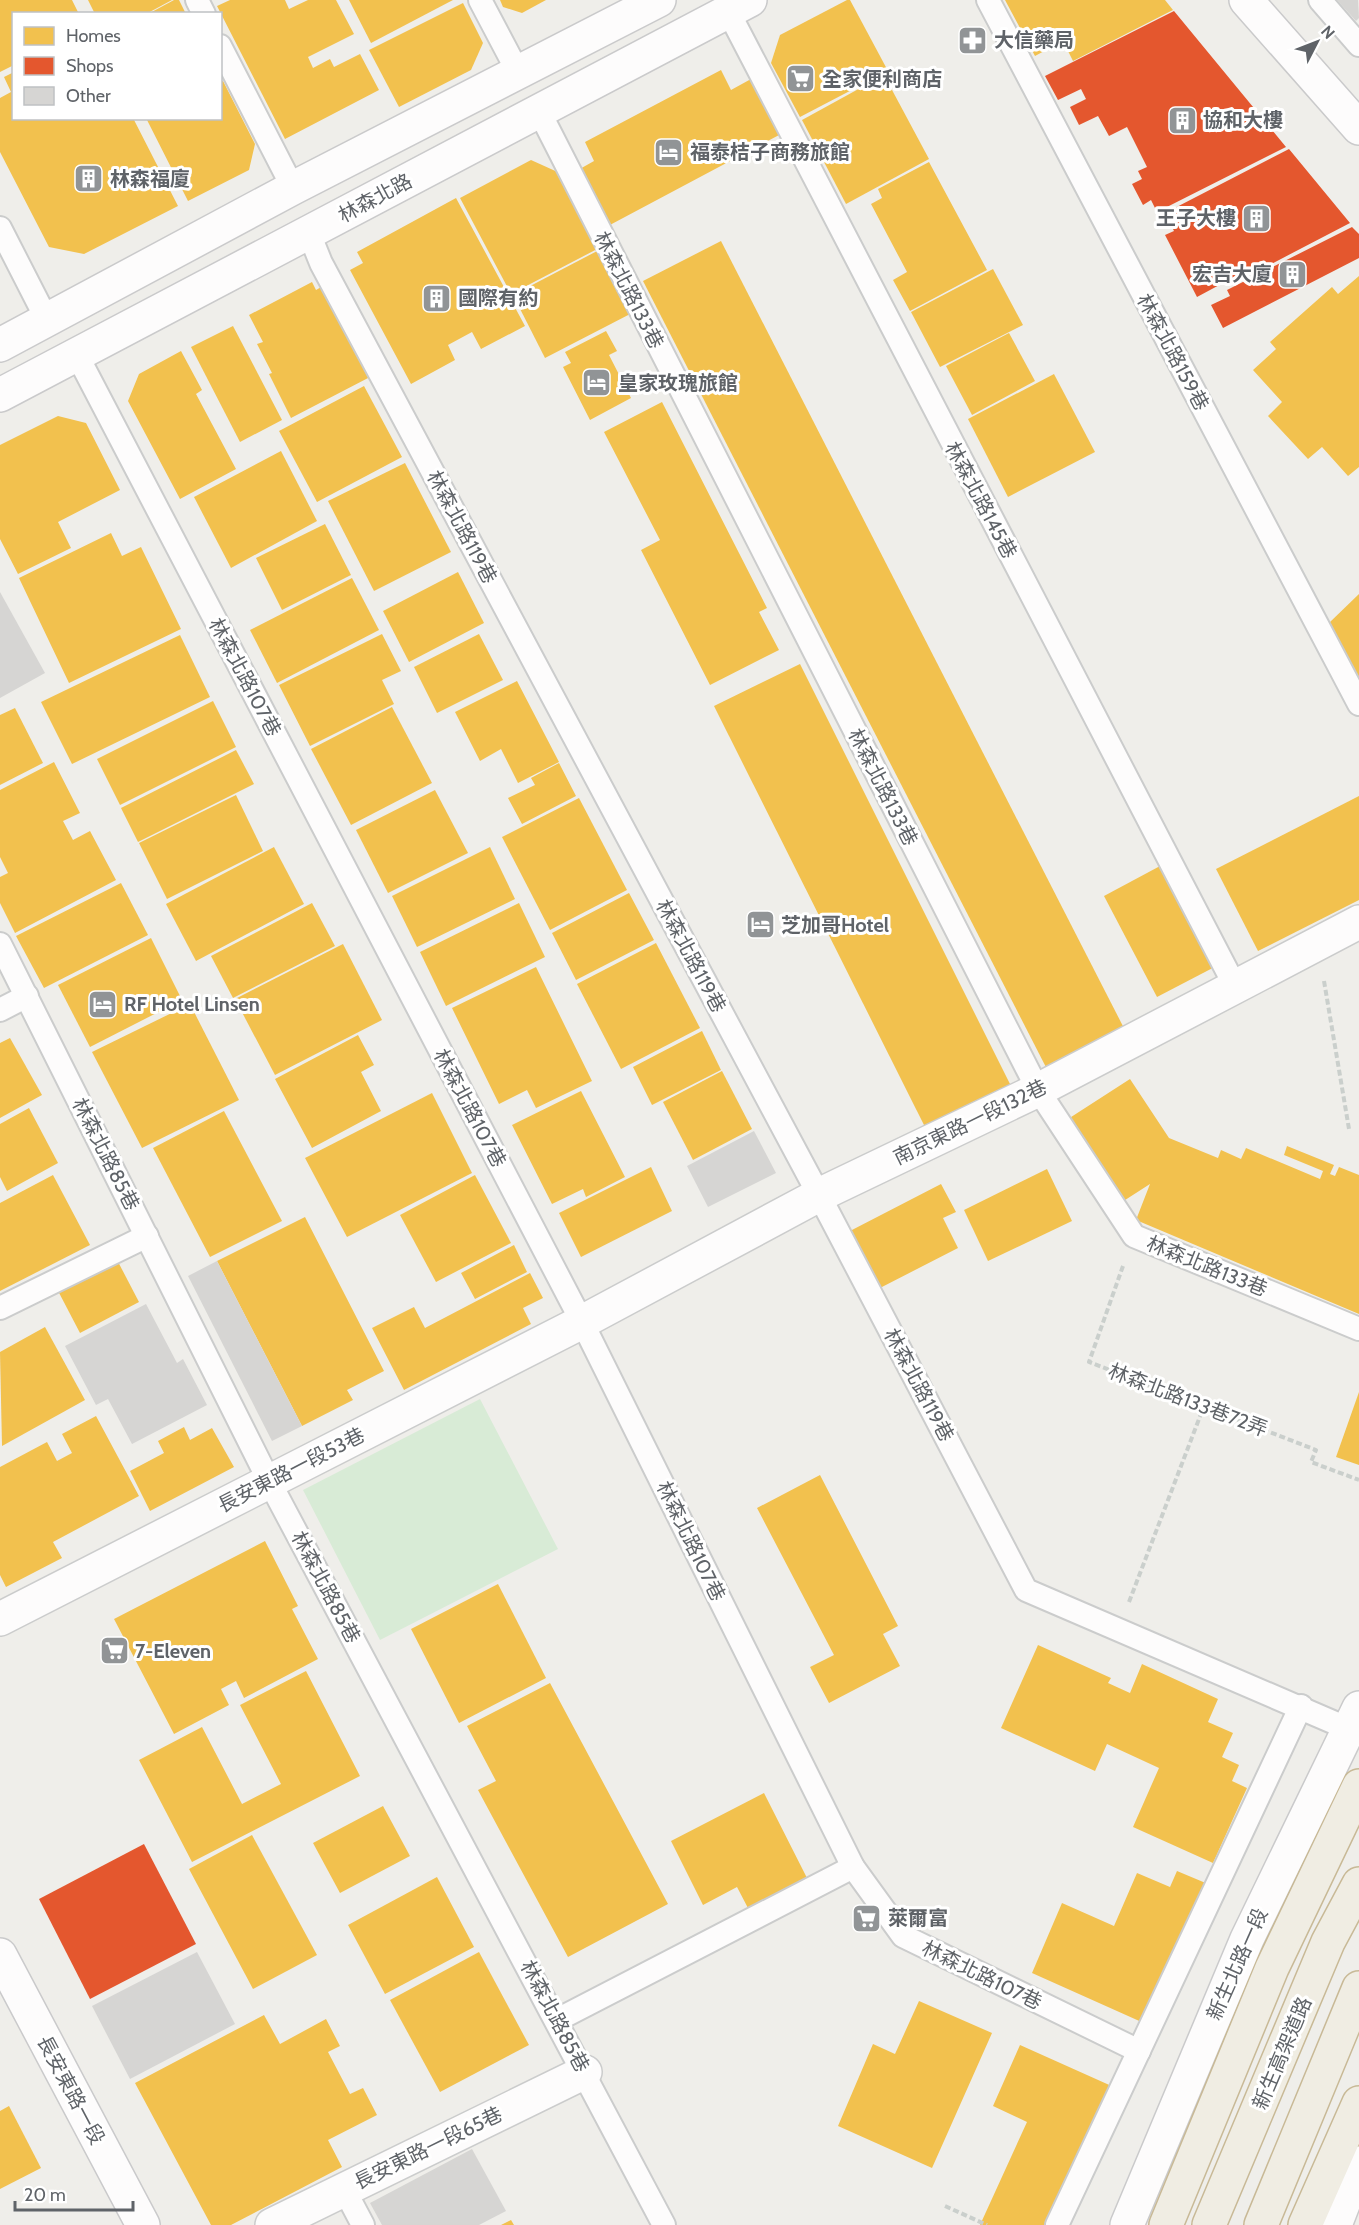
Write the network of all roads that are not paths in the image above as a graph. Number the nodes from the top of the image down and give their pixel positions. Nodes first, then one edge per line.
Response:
1 (480, 0) edge
2 (659, 0) edge
3 (988, 0) edge
4 (1246, 0) edge
5 (1320, 0) edge
6 (739, 6) edge
7 (1359, 45) edge
8 (222, 50) edge
9 (519, 74) junction
10 (539, 111) junction
11 (1359, 128) edge
12 (293, 188) junction
13 (0, 228) edge
14 (309, 233) junction
15 (47, 320) junction
16 (0, 345) edge
17 (77, 355) junction
18 (0, 395) edge
19 (1359, 704) edge
20 (1359, 922) edge
21 (0, 944) edge
22 (1236, 988) junction
23 (27, 996) junction
24 (0, 1010) edge
25 (1038, 1090) junction
26 (819, 1195) junction
27 (147, 1236) junction
28 (0, 1308) edge
29 (582, 1322) junction
30 (1359, 1329) edge
31 (269, 1481) junction
32 (0, 1619) edge
33 (1301, 1706) junction
34 (1356, 1724) edge
35 (1359, 1786) edge
36 (853, 1867) junction
37 (1359, 1884) edge
38 (0, 1955) edge
39 (1359, 1988) edge
40 (557, 2020) junction
41 (1139, 2051) junction
42 (585, 2072) junction
43 (1359, 2103) edge
44 (1359, 2163) edge
45 (344, 2189) junction
46 (143, 2225) edge
47 (272, 2225) edge
48 (363, 2225) edge
49 (664, 2225) edge
50 (1057, 2225) edge
51 (1127, 2225) edge
52 (1166, 2225) edge
53 (1209, 2225) edge
54 (1261, 2225) edge
55 (1305, 2225) edge
56 (1335, 2225) edge

1 - 9 lane
2 - 9 street
3 - 19 lane, 林森北路159巷
4 - 11 street
5 - 7 lane
6 - 10 street, 林森北路
6 - 22 lane, 林森北路145巷
8 - 12 lane
9 - 12 street
10 - 14 street, 林森北路
10 - 25 lane, 林森北路133巷
12 - 15 street
13 - 15 lane
14 - 17 street, 林森北路
14 - 26 lane, 林森北路119巷
15 - 16 street
17 - 18 street, 林森北路
17 - 29 lane, 林森北路107巷
20 - 22 street, 南京東路一段132巷
21 - 23 lane, 林森北路85巷
22 - 25 street, 南京東路一段132巷
23 - 24 lane
23 - 27 lane, 林森北路85巷
25 - 26 street, 南京東路一段132巷
25 - 30 lane, 林森北路133巷
26 - 29 street, 南京東路一段132巷
26 - 33 lane, 林森北路119巷
27 - 28 lane
27 - 31 lane, 林森北路85巷
29 - 31 street, 長安東路一段53巷
29 - 36 lane, 林森北路107巷
31 - 32 street, 長安東路一段53巷
31 - 40 lane, 林森北路85巷
33 - 34 lane, 林森北路119巷
33 - 41 lane
34 - 51 street, 新生北路一段
35 - 52 highway
36 - 40 lane
36 - 41 lane, 林森北路107巷
37 - 53 highway, 新生高架道路
38 - 46 street, 長安東路一段
39 - 54 highway
40 - 42 lane, 林森北路85巷
41 - 50 lane
42 - 45 street, 長安東路一段65巷
42 - 49 lane, 林森北路85巷
43 - 55 highway
44 - 56 street
45 - 47 street, 長安東路一段65巷
45 - 48 lane

